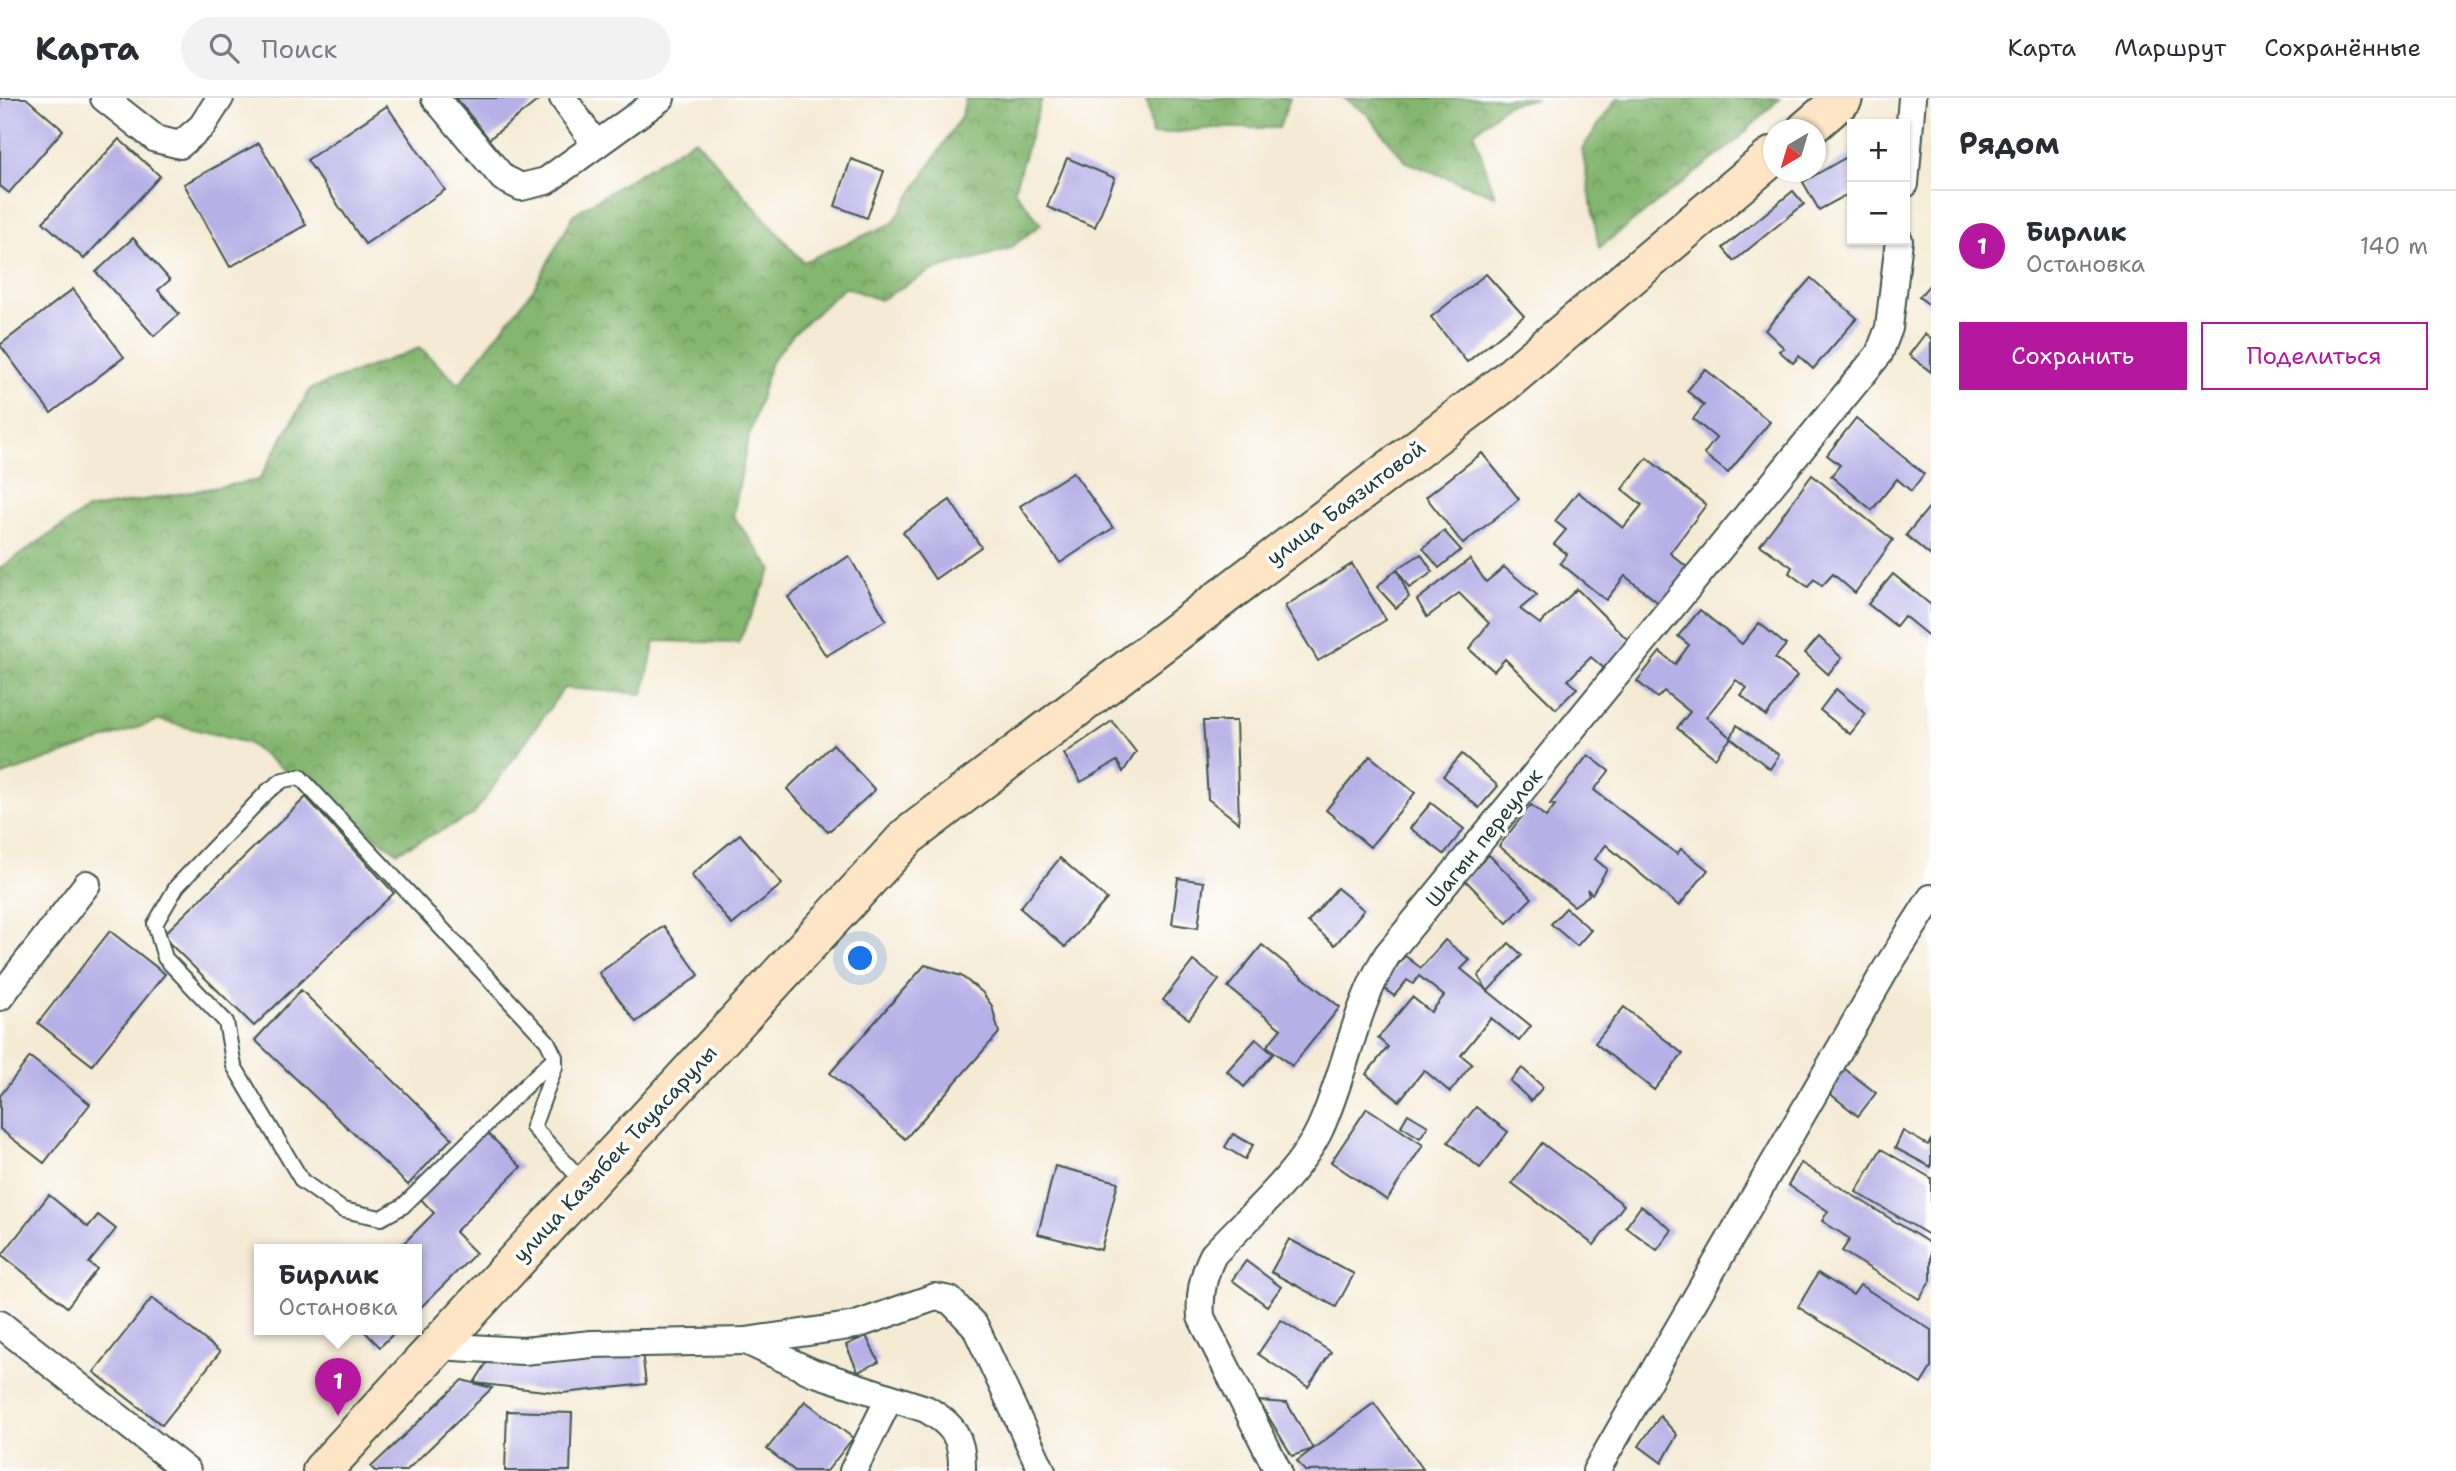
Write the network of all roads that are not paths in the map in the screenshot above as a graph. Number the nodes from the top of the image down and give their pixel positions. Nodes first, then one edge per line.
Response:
1 (104, 98) edge
2 (220, 98) edge
3 (435, 98) edge
4 (563, 98) edge
5 (661, 98) edge
6 (1843, 98) edge
7 (1912, 98) edge
8 (1819, 119) edge
9 (596, 145) junction
10 (1763, 164) edge
11 (1905, 182) edge
12 (1898, 245) edge
13 (908, 836) joint
14 (87, 884) dead end
15 (1931, 898) edge
16 (0, 997) edge
17 (555, 1057) junction
18 (586, 1185) junction
19 (0, 1324) edge
20 (746, 1340) junction
21 (437, 1346) junction
22 (889, 1399) junction
23 (330, 1469) edge
24 (187, 1471) edge
25 (853, 1471) edge
26 (962, 1471) edge
27 (1042, 1471) edge
28 (1279, 1471) edge
29 (1596, 1471) edge

1 - 2 street
3 - 9 street
4 - 9 street
5 - 9 street
6 - 8 street
7 - 11 street
10 - 13 street, улица Баязитовой
12 - 28 street, Шагын переулок
13 - 18 street, улица Казыбек Тауасарулы
14 - 16 street
15 - 29 street
17 - 17 lane
17 - 18 lane
18 - 21 street, улица Казыбек Тауасарулы
19 - 24 street
20 - 21 street
20 - 22 street
20 - 27 street
21 - 23 street, улица Казыбек Тауасарулы
22 - 25 street
22 - 26 street

